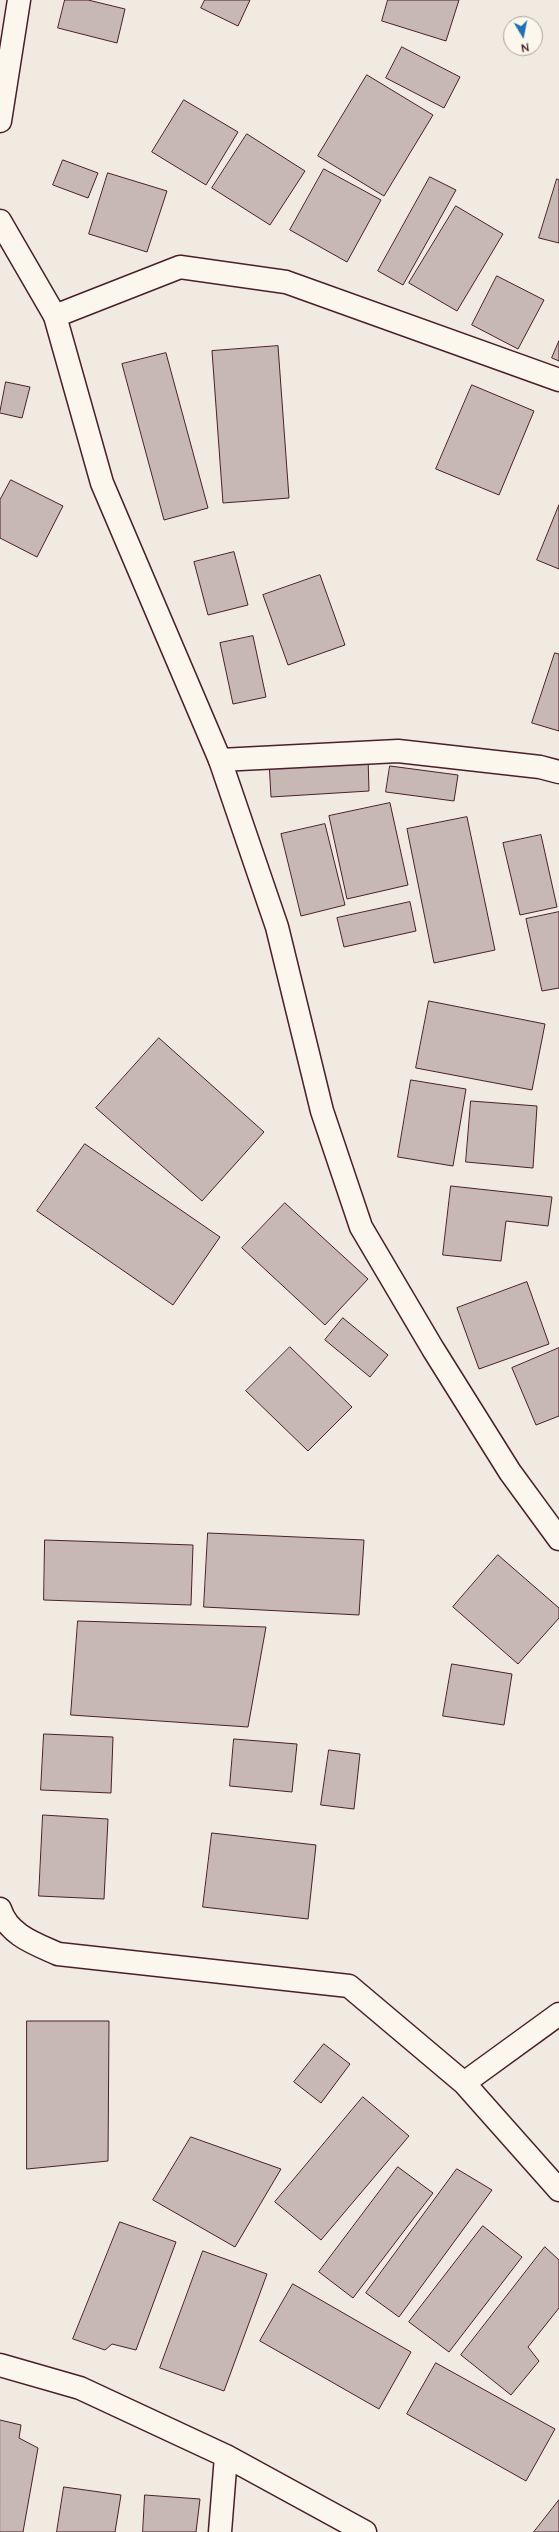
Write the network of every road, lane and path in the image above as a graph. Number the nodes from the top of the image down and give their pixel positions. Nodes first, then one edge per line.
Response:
1 (19, 0) edge
2 (0, 121) edge
3 (0, 221) edge
4 (55, 316) junction
5 (559, 380) edge
6 (220, 760) junction
7 (559, 772) edge
8 (559, 1539) edge
9 (0, 1909) edge
10 (559, 2014) edge
11 (464, 2083) junction
12 (559, 2190) edge
13 (0, 2365) edge
14 (226, 2456) junction
15 (220, 2532) edge
16 (365, 2532) edge

1 - 2 street
3 - 4 street
4 - 5 street
4 - 6 street
6 - 7 street
6 - 8 street
9 - 11 street
10 - 11 street
11 - 12 street
13 - 14 street
14 - 15 street
14 - 16 street

